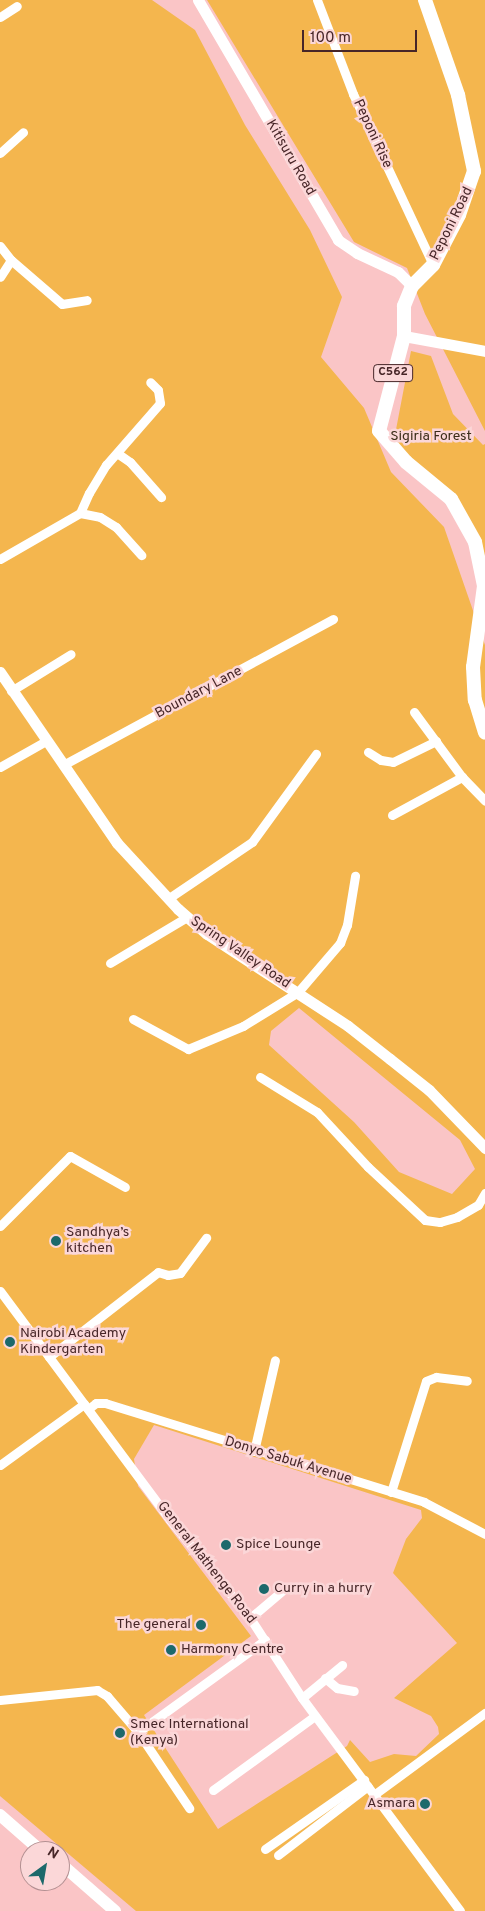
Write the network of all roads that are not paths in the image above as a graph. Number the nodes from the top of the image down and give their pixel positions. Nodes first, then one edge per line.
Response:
1 (198, 0) edge
2 (317, 0) edge
3 (425, 0) edge
4 (17, 6) dead end
5 (0, 18) edge
6 (23, 132) dead end
7 (0, 153) edge
8 (0, 246) edge
9 (11, 260) junction
10 (433, 265) junction
11 (0, 277) edge
12 (412, 286) junction
13 (87, 300) dead end
14 (404, 336) junction
15 (485, 351) edge
16 (150, 382) dead end
17 (117, 453) junction
18 (162, 497) dead end
19 (80, 513) junction
20 (141, 555) dead end
21 (0, 559) edge
22 (333, 619) dead end
23 (71, 654) dead end
24 (0, 672) edge
25 (11, 691) junction
26 (414, 712) dead end
27 (485, 732) edge
28 (46, 741) junction
29 (436, 741) junction
30 (368, 752) dead end
31 (316, 754) dead end
32 (63, 765) junction
33 (0, 767) edge
34 (462, 777) junction
35 (485, 801) edge
36 (392, 815) dead end
37 (355, 876) dead end
38 (169, 898) junction
39 (187, 917) junction
40 (110, 963) dead end
41 (298, 992) junction
42 (133, 1019) dead end
43 (260, 1077) dead end
44 (485, 1148) edge
45 (125, 1187) dead end
46 (485, 1193) edge
47 (0, 1226) edge
48 (206, 1238) dead end
49 (0, 1291) edge
50 (49, 1356) junction
51 (275, 1360) dead end
52 (467, 1380) dead end
53 (86, 1407) junction
54 (254, 1451) junction
55 (0, 1465) edge
56 (391, 1492) junction
57 (485, 1534) edge
58 (282, 1591) dead end
59 (250, 1618) junction
60 (265, 1640) junction
61 (342, 1665) dead end
62 (325, 1678) junction
63 (354, 1690) dead end
64 (302, 1698) junction
65 (0, 1700) edge
66 (485, 1712) edge
67 (315, 1716) junction
68 (138, 1732) junction
69 (366, 1783) junction
70 (213, 1790) dead end
71 (375, 1794) junction
72 (189, 1808) dead end
73 (0, 1815) edge
74 (29, 1841) edge
75 (266, 1849) dead end
76 (278, 1855) dead end
77 (70, 1872) edge
78 (115, 1911) edge
79 (460, 1911) edge

1 - 12 street, Kitisuru Road
2 - 10 street, Peponi Rise
3 - 10 main road, Peponi Road / C562
4 - 5 street
6 - 7 street
8 - 9 street
9 - 11 street
9 - 13 street
10 - 12 main road, Peponi Road / C562
12 - 14 main road, Peponi Road / C562
14 - 15 street
14 - 27 main road, Peponi Road / C562
16 - 17 street
17 - 18 street
17 - 19 street
19 - 20 street
19 - 21 street
22 - 32 street, Boundary Lane
23 - 25 street
24 - 25 street, Spring Valley Road
25 - 28 street, Spring Valley Road
26 - 29 street
28 - 32 street, Spring Valley Road
28 - 33 street
29 - 30 street
29 - 34 street
31 - 38 street
32 - 38 street, Spring Valley Road
34 - 35 street
34 - 36 street
37 - 41 street
38 - 39 street, Spring Valley Road
39 - 40 street
39 - 41 street, Spring Valley Road
41 - 42 street
41 - 44 street, Spring Valley Road
43 - 46 street
45 - 47 street
48 - 50 street
49 - 50 street, General Mathenge Road
50 - 53 street, General Mathenge Road
51 - 54 street
52 - 56 street
53 - 54 street, Donyo Sabuk Avenue
53 - 55 street
53 - 59 street, General Mathenge Road
54 - 56 street, Donyo Sabuk Avenue
56 - 57 street, Donyo Sabuk Avenue
58 - 59 street
59 - 60 street, General Mathenge Road
60 - 64 street, General Mathenge Road
60 - 68 street
61 - 62 street
62 - 63 street
62 - 64 street
64 - 67 street, General Mathenge Road
65 - 68 street
66 - 71 street
67 - 69 street, General Mathenge Road
67 - 70 street
68 - 72 street
69 - 71 street, General Mathenge Road
69 - 75 street
69 - 76 street
71 - 79 street, General Mathenge Road
73 - 74 main road
77 - 78 main road

